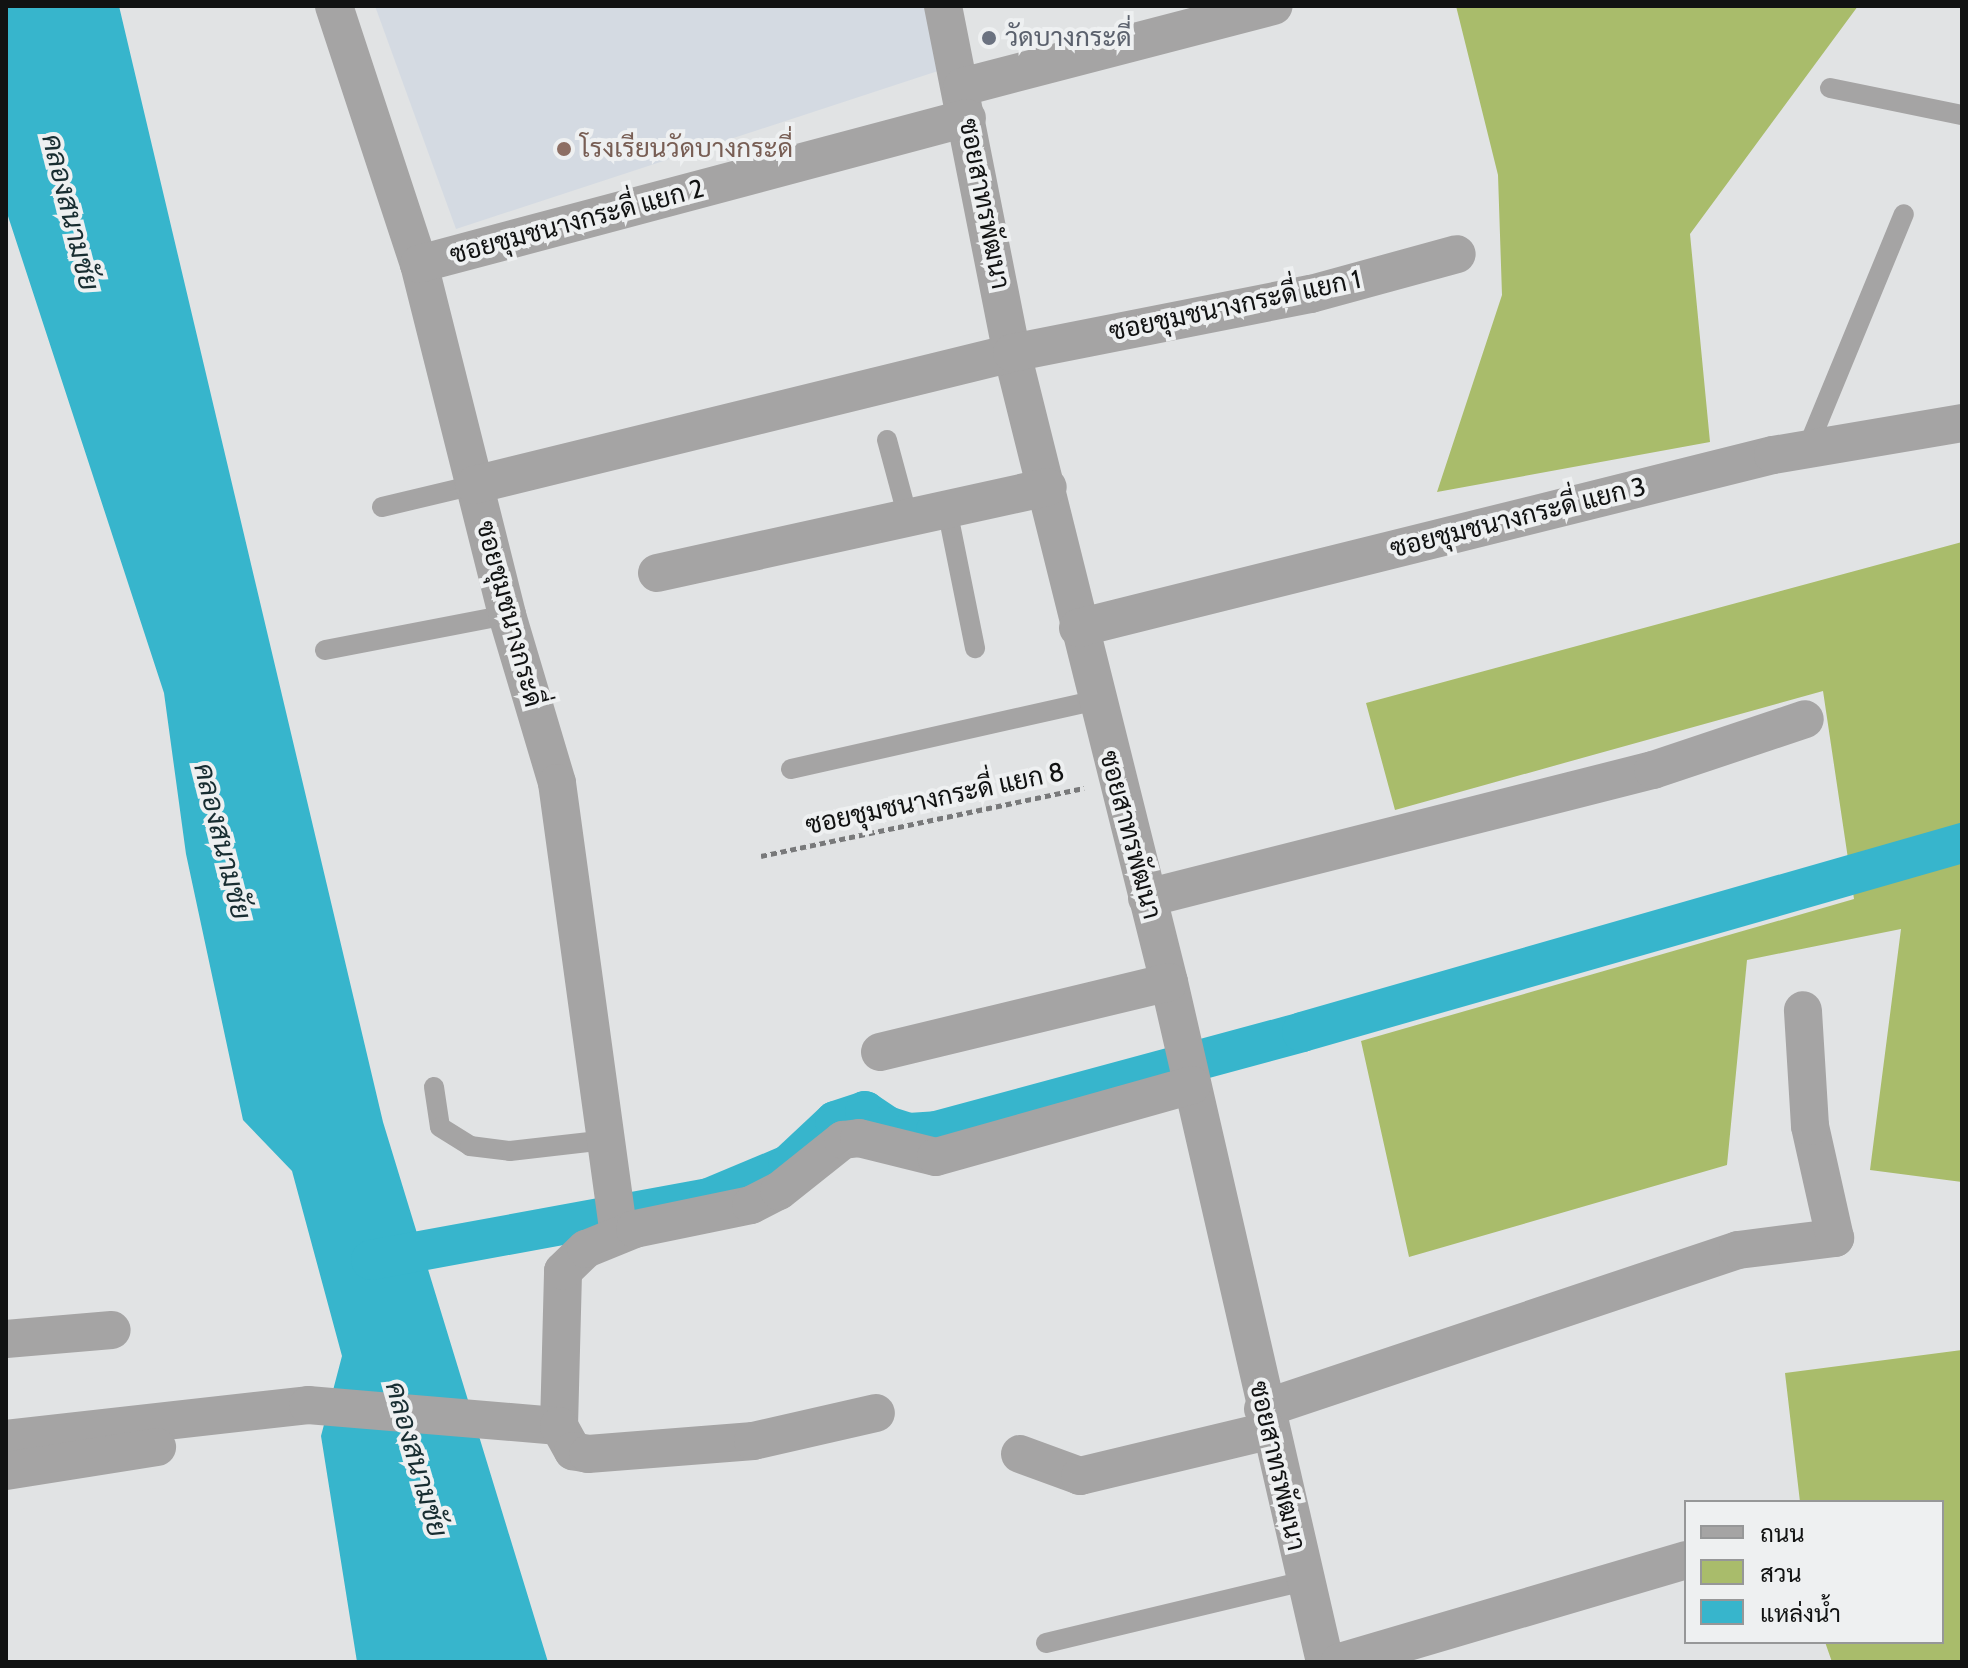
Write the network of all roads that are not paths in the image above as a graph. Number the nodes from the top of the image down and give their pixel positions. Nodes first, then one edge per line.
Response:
1 (334, 6) edge
2 (943, 6) edge
3 (1274, 6) edge
4 (1830, 88) dead end
5 (964, 103) junction
6 (1962, 115) edge
7 (1904, 214) dead end
8 (1457, 254) dead end
9 (419, 264) junction
10 (1012, 353) junction
11 (1962, 423) edge
12 (887, 440) dead end
13 (1807, 449) junction
14 (474, 485) junction
15 (1048, 487) junction
16 (382, 507) dead end
17 (947, 509) junction
18 (908, 518) junction
19 (657, 573) dead end
20 (507, 615) junction
21 (1078, 628) junction
22 (975, 648) dead end
23 (325, 650) dead end
24 (1096, 700) junction
25 (1805, 719) dead end
26 (791, 769) dead end
27 (1147, 898) junction
28 (1169, 982) junction
29 (1803, 1010) dead end
30 (880, 1052) dead end
31 (1188, 1070) junction
32 (434, 1087) dead end
33 (607, 1140) junction
34 (618, 1223) junction
35 (112, 1330) dead end
36 (6, 1339) edge
37 (876, 1413) dead end
38 (1266, 1420) junction
39 (559, 1426) junction
40 (6, 1439) edge
41 (157, 1447) dead end
42 (1020, 1454) dead end
43 (6, 1471) edge
44 (1684, 1561) edge
45 (1305, 1581) junction
46 (1046, 1643) dead end
47 (1325, 1662) edge
48 (1340, 1662) edge

1 - 9 street, ซอยชุมชนางกระดี่
2 - 5 street, ซอยสาทรพัฒนา
3 - 5 street, ซอยชุมชนางกระดี่ แยก 2
4 - 6 lane
5 - 9 street, ซอยชุมชนางกระดี่ แยก 2
5 - 10 street, ซอยสาทรพัฒนา
7 - 13 lane
8 - 10 street, ซอยชุมชนางกระดี่ แยก 1
9 - 14 street, ซอยชุมชนางกระดี่
10 - 14 street, ซอยชุมชนางกระดี่ แยก 1
10 - 15 street, ซอยสาทรพัฒนา
11 - 13 street, ซอยชุมชนางกระดี่ แยก 3
12 - 18 lane
13 - 21 street, ซอยชุมชนางกระดี่ แยก 3
14 - 16 lane
14 - 20 street, ซอยชุมชนางกระดี่
15 - 17 street
15 - 21 street, ซอยสาทรพัฒนา
17 - 18 street
17 - 22 lane
18 - 19 street
20 - 23 lane
20 - 33 street, ซอยชุมชนางกระดี่
21 - 24 street, ซอยสาทรพัฒนา
24 - 26 lane
24 - 27 street, ซอยสาทรพัฒนา
25 - 27 street
27 - 28 street, ซอยสาทรพัฒนา
28 - 30 street
28 - 31 street, ซอยสาทรพัฒนา
29 - 38 street
31 - 34 street
31 - 38 street, ซอยสาทรพัฒนา
32 - 33 lane
33 - 34 street, ซอยชุมชนางกระดี่
34 - 39 street
35 - 36 street
37 - 39 street
38 - 42 street
38 - 45 street, ซอยสาทรพัฒนา
39 - 40 street
41 - 43 street
44 - 48 street
45 - 46 lane
45 - 47 street, ซอยสาทรพัฒนา

